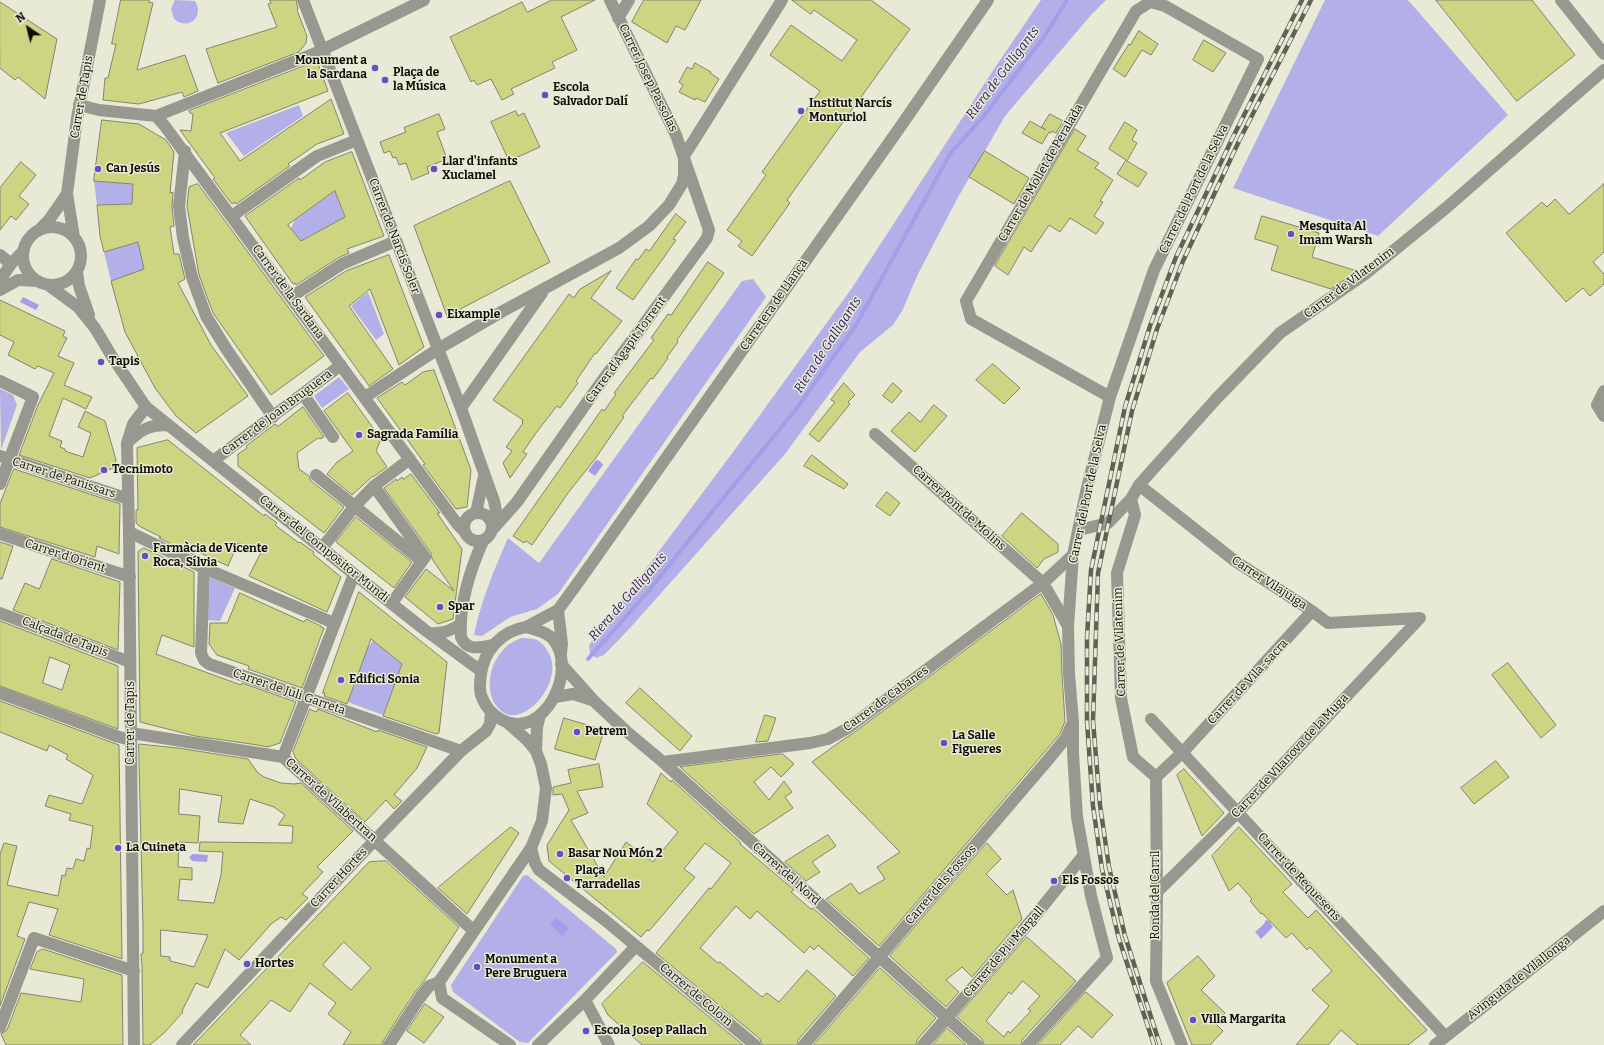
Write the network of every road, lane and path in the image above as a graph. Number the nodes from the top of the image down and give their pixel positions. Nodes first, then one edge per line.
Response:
1 (100, 0) edge
2 (304, 0) edge
3 (424, 0) edge
4 (610, 0) edge
5 (629, 0) edge
6 (782, 0) edge
7 (988, 0) edge
8 (1561, 0) edge
9 (620, 10) edge
10 (322, 50) junction
11 (1604, 54) edge
12 (1258, 59) joint
13 (1604, 70) edge
14 (80, 105) junction
15 (156, 116) junction
16 (676, 135) junction
17 (696, 137) junction
18 (357, 140) junction
19 (185, 151) junction
20 (684, 156) junction
21 (203, 176) junction
22 (181, 184) junction
23 (67, 194) junction
24 (677, 194) junction
25 (699, 201) junction
26 (232, 216) junction
27 (37, 232) junction
28 (74, 237) junction
29 (396, 241) junction
30 (24, 250) junction
31 (0, 255) edge
32 (11, 264) junction
33 (77, 272) junction
34 (0, 280) edge
35 (43, 283) junction
36 (544, 289) junction
37 (0, 290) edge
38 (291, 297) junction
39 (95, 328) junction
40 (438, 349) junction
41 (342, 365) junction
42 (0, 381) edge
43 (1604, 391) edge
44 (303, 394) junction
45 (365, 397) junction
46 (1110, 397) junction
47 (146, 407) junction
48 (461, 408) junction
49 (273, 416) junction
50 (1604, 416) edge
51 (168, 425) junction
52 (875, 434) dead end
53 (333, 436) dead end
54 (127, 443) junction
55 (4, 458) edge
56 (410, 459) junction
57 (213, 461) junction
58 (484, 473) junction
59 (316, 475) dead end
60 (0, 484) edge
61 (1139, 485) junction
62 (374, 486) junction
63 (128, 499) junction
64 (1132, 499) junction
65 (354, 507) junction
66 (476, 513) junction
67 (492, 527) junction
68 (1079, 530) junction
69 (464, 531) junction
70 (129, 532) junction
71 (0, 534) edge
72 (483, 541) junction
73 (322, 548) junction
74 (1074, 554) junction
75 (422, 561) junction
76 (204, 568) junction
77 (354, 574) junction
78 (130, 577) junction
79 (1042, 583) junction
80 (392, 604) junction
81 (558, 610) junction
82 (1312, 611) junction
83 (0, 613) edge
84 (1420, 618) joint
85 (334, 623) junction
86 (461, 624) junction
87 (1068, 626) junction
88 (526, 628) junction
89 (429, 633) junction
90 (493, 645) junction
91 (561, 660) junction
92 (130, 662) junction
93 (481, 671) junction
94 (0, 693) edge
95 (306, 697) junction
96 (555, 697) junction
97 (595, 702) junction
98 (491, 712) junction
99 (540, 715) junction
100 (1152, 719) dead end
101 (1073, 722) junction
102 (509, 724) junction
103 (131, 737) junction
104 (461, 752) junction
105 (536, 752) junction
106 (1183, 752) junction
107 (283, 757) junction
108 (659, 759) junction
109 (1156, 778) junction
110 (1238, 812) junction
111 (375, 840) junction
112 (531, 848) junction
113 (1083, 856) junction
114 (539, 870) junction
115 (512, 875) junction
116 (1157, 892) junction
117 (1604, 911) edge
118 (474, 931) junction
119 (636, 946) junction
120 (879, 958) junction
121 (134, 970) junction
122 (439, 982) junction
123 (585, 1000) junction
124 (948, 1018) junction
125 (0, 1027) edge
126 (491, 1032) junction
127 (1446, 1036) junction
128 (134, 1045) edge
129 (182, 1045) edge
130 (389, 1045) edge
131 (491, 1045) edge
132 (510, 1045) edge
133 (538, 1045) edge
134 (609, 1045) edge
135 (755, 1045) edge
136 (804, 1045) edge
137 (923, 1045) edge
138 (977, 1045) edge
139 (1028, 1045) edge
140 (1182, 1045) edge
141 (1435, 1045) edge

1 - 14 street, Carrer de Tapis
2 - 10 street, Carrer de Narcís Soler
3 - 10 street
4 - 9 street, Carrer Josep Passolas
5 - 9 street
6 - 17 street
7 - 81 street, Carretera de Llançà
8 - 11 street
9 - 16 street, Carrer Josep Passolas
10 - 15 street
10 - 18 street, Carrer de Narcís Soler
12 - 46 street, Carrer del Port de la Selva
12 - 46 street, Carrer de Mollet de Peralada
13 - 61 street, Carrer de Vilatenim
14 - 15 street
14 - 23 street, Carrer de Tapis
15 - 19 street, Carrer de la Sardana
16 - 17 street
16 - 20 street, Carrer Josep Passolas
17 - 20 street
18 - 26 street
18 - 29 street, Carrer de Narcís Soler
19 - 21 street, Carrer de la Sardana
19 - 22 street
20 - 24 street
20 - 25 street, Carrer d'Agapit Torrent
21 - 22 street
21 - 26 street, Carrer de la Sardana
22 - 49 street
23 - 27 street, Carrer de Tapis
23 - 28 street, Carrer de Tapis
24 - 25 street
24 - 36 street
25 - 67 street, Carrer d'Agapit Torrent
26 - 38 street, Carrer de la Sardana
27 - 28 street
27 - 30 street
28 - 33 street
29 - 38 street
29 - 40 street, Carrer de Narcís Soler
30 - 32 street
30 - 35 street
31 - 32 street
32 - 34 street
33 - 35 street
33 - 39 street
35 - 37 street
35 - 39 street
36 - 40 street
36 - 48 street
38 - 41 street, Carrer de la Sardana
39 - 47 street
40 - 45 street
40 - 48 street, Carrer de Narcís Soler
41 - 44 street, Carrer de Joan Bruguera
41 - 45 street, Carrer de la Sardana
42 - 55 street
43 - 50 street
44 - 49 street, Carrer de Joan Bruguera
44 - 53 street
45 - 56 street, Carrer de la Sardana
46 - 68 street, Carrer del Port de la Selva
47 - 51 street
47 - 54 street, Carrer de Tapis
48 - 58 street, Carrer de Narcís Soler
49 - 57 street, Carrer de Joan Bruguera
51 - 54 street
51 - 57 street, Carrer del Compositor Mundi
52 - 79 street, Carrer Pont de Molins
54 - 63 street, Carrer de Tapis
55 - 60 street
55 - 63 street, Carrer de Panissars
56 - 62 street
56 - 69 street, Carrer de la Sardana
57 - 73 street, Carrer del Compositor Mundi
58 - 66 street, Carrer de Narcís Soler
58 - 67 street, Carrer de Narcís Soler
59 - 65 street
61 - 64 street, Carrer de Vilatenim
61 - 82 street, Carrer Vilajuiga
62 - 65 street
62 - 75 street
63 - 70 street, Carrer de Tapis
64 - 68 street, Carrer de Vilatenim
64 - 109 street, Carrer de Vilatenim
65 - 73 street
65 - 75 street
66 - 67 street
66 - 69 street
67 - 72 street
68 - 74 street, Carrer del Port de la Selva
69 - 72 street
70 - 76 street
70 - 78 street, Carrer de Tapis
71 - 78 street, Carrer d'Orient
72 - 86 street
73 - 77 street, Carrer del Compositor Mundi
74 - 79 street, Carrer de Cabanes
74 - 87 street, Carrer del Port de la Selva
75 - 80 street
76 - 85 street
76 - 95 street, Carrer de Juli Garreta
77 - 80 street, Carrer del Compositor Mundi
77 - 85 street
78 - 92 street, Carrer de Tapis
79 - 87 street, Carrer Pont de Molins
79 - 108 street, Carrer de Cabanes
80 - 89 street, Carrer del Compositor Mundi
81 - 88 street, Carretera de Llançà
81 - 91 street
82 - 84 street, Carrer Vilajuiga
82 - 106 street, Carrer de Vila-sacra
83 - 92 street, Calçada de Tapis
84 - 110 street, Carrer de Vilanova de la Muga
85 - 95 street
86 - 89 street
86 - 90 street
87 - 101 street, Carrer del Port de la Selva
88 - 90 street
88 - 91 street
89 - 93 street, Carrer del Compositor Mundi
90 - 93 street
91 - 96 street
91 - 97 street, Carrer del Nord
92 - 103 street, Carrer de Tapis
93 - 98 street
94 - 103 street, Carrer de Vilabertran
95 - 104 street, Carrer de Juli Garreta
95 - 107 street
96 - 97 street, Carrer del Nord
96 - 99 street
97 - 108 street, Carrer del Nord
98 - 102 street
98 - 104 street, Carrer Hortes
99 - 102 street
99 - 105 street
100 - 106 street, Carrer de Requesens
101 - 113 street, Carrer del Port de la Selva
101 - 120 street, Carrer dels Fossos
102 - 105 street
103 - 107 street, Carrer de Vilabertran
103 - 121 street, Carrer de Tapis
104 - 111 street, Carrer Hortes
105 - 112 street
106 - 109 street
106 - 110 street, Carrer de Requesens
107 - 111 street, Carrer de Vilabertran
108 - 120 street, Carrer del Nord
109 - 116 street, Ronda del Carril
110 - 116 street, Carrer de Vilanova de la Muga
110 - 127 street, Carrer de Requesens
111 - 118 street, Carrer de Vilabertran
111 - 129 street, Carrer Hortes
112 - 114 street
112 - 115 street
113 - 124 street, Carrer de Pi i Margall
113 - 139 street, Carrer del Port de la Selva
114 - 115 street
114 - 119 street, Carrer de Colom
115 - 118 street
116 - 140 street, Ronda del Carril
117 - 127 street, Avinguda de Vilallonga
118 - 122 street
119 - 123 street
119 - 135 street, Carrer de Colom
120 - 124 street, Carrer del Nord
120 - 136 street, Carrer dels Fossos
121 - 125 street
121 - 128 street, Carrer de Tapis
122 - 126 street
122 - 130 street
123 - 133 street
123 - 134 street
124 - 137 street, Carrer de Pi i Margall
124 - 138 street, Carrer del Nord
126 - 131 street
126 - 132 street
127 - 141 street, Avinguda de Vilallonga

